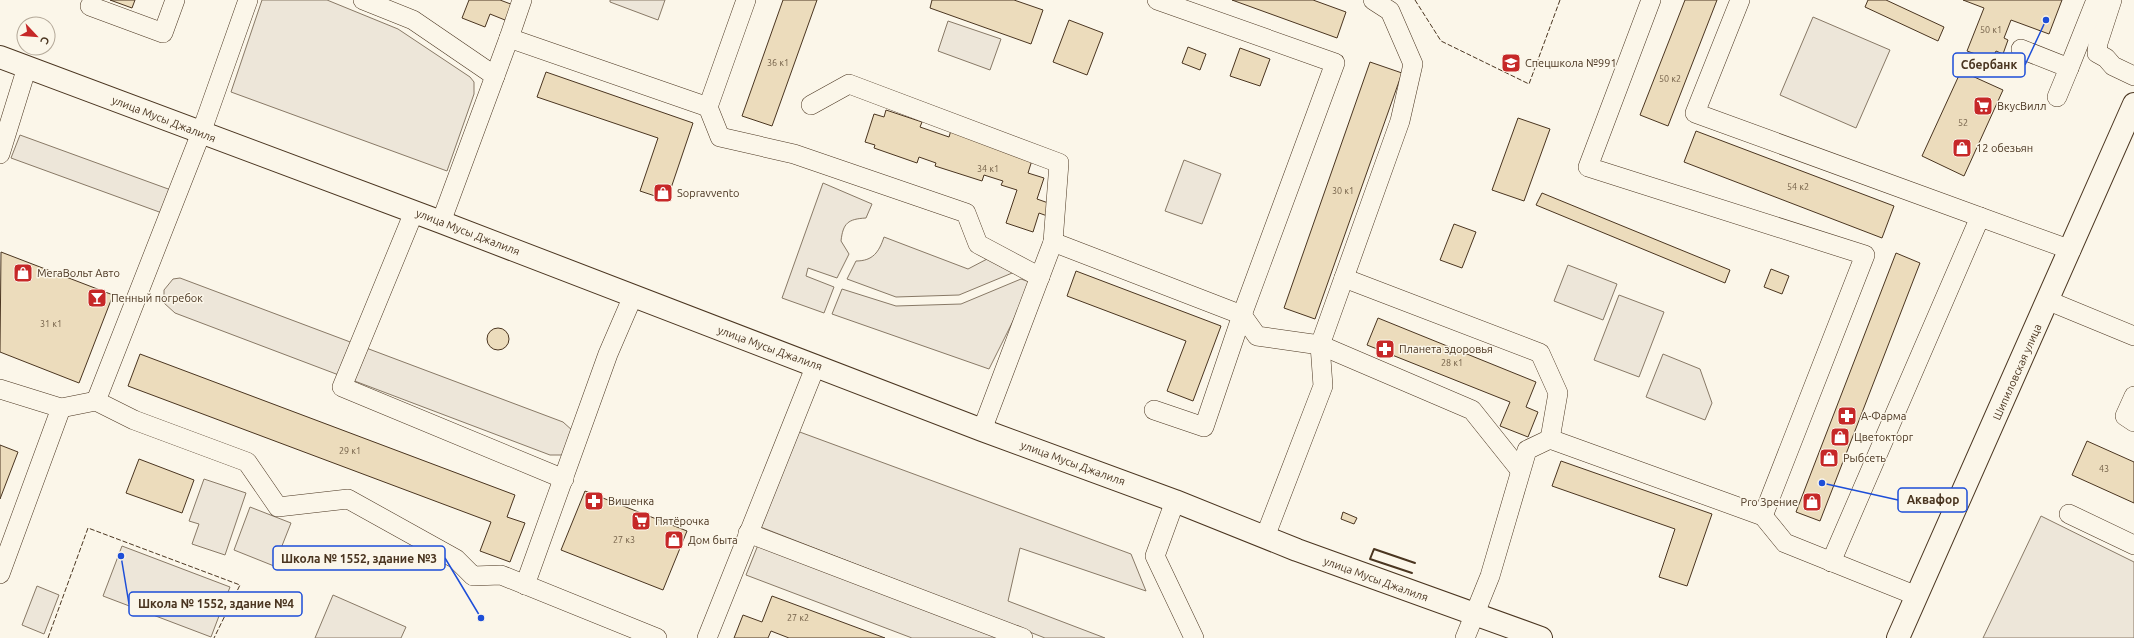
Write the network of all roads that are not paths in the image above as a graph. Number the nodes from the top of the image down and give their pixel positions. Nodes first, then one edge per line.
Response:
1 (175, 0) edge
2 (248, 0) edge
3 (363, 0) edge
4 (522, 0) edge
5 (746, 0) edge
6 (1157, 0) edge
7 (1373, 0) edge
8 (1651, 0) edge
9 (1740, 0) edge
10 (2096, 0) edge
11 (2112, 0) edge
12 (90, 6) dead end
13 (510, 38) junction
14 (2021, 49) dead end
15 (0, 57) edge
16 (27, 67) junction
17 (2069, 68) junction
18 (495, 76) junction
19 (2134, 76) edge
20 (2056, 97) dead end
21 (2134, 104) edge
22 (811, 105) dead end
23 (708, 107) junction
24 (201, 133) junction
25 (0, 154) edge
26 (414, 212) junction
27 (1980, 217) junction
28 (441, 222) junction
29 (1053, 242) junction
30 (2071, 250) junction
31 (1040, 277) junction
32 (1344, 278) junction
33 (633, 296) junction
34 (2049, 301) junction
35 (1242, 314) junction
36 (2134, 336) edge
37 (1320, 345) junction
38 (816, 365) junction
39 (0, 389) edge
40 (2134, 396) edge
41 (96, 401) junction
42 (61, 408) junction
43 (1154, 410) dead end
44 (2134, 422) edge
45 (982, 430) junction
46 (1550, 439) junction
47 (1520, 470) junction
48 (564, 479) junction
49 (1175, 501) junction
50 (2069, 514) dead end
51 (1763, 516) junction
52 (748, 533) junction
53 (1265, 537) junction
54 (2134, 545) edge
55 (1832, 562) junction
56 (0, 574) edge
57 (525, 585) junction
58 (1917, 596) junction
59 (1475, 616) junction
60 (657, 638) edge
61 (707, 638) edge
62 (1023, 638) edge
63 (1194, 638) edge
64 (1465, 638) edge
65 (1540, 638) edge
66 (1898, 638) edge

1 - 12 street
2 - 24 street
3 - 18 street
4 - 13 street
5 - 23 street
6 - 35 street
7 - 32 street
8 - 51 street
9 - 27 street
10 - 17 street
11 - 19 street
13 - 18 street
13 - 23 street
14 - 17 street
15 - 16 main road, улица Мусы Джалиля
16 - 24 main road, улица Мусы Джалиля
16 - 25 street
17 - 20 street
18 - 28 street
21 - 30 main road, Шипиловская улица
22 - 29 street
23 - 31 street
24 - 26 main road, улица Мусы Джалиля
24 - 41 street
26 - 28 main road, улица Мусы Джалиля
26 - 48 street
27 - 30 street
27 - 55 street
28 - 33 main road, улица Мусы Джалиля
29 - 31 street
29 - 35 street
30 - 34 main road, Шипиловская улица
31 - 45 street
32 - 37 street
32 - 46 street
33 - 38 main road, улица Мусы Джалиля
33 - 48 street
34 - 36 street
34 - 58 main road, Шипиловская улица
35 - 37 street
35 - 43 street
37 - 47 street
37 - 53 street
38 - 45 main road, улица Мусы Джалиля
38 - 52 street
39 - 42 street
40 - 44 street
41 - 42 street
41 - 57 street
42 - 56 street
45 - 49 main road, улица Мусы Джалиля
46 - 47 street
46 - 51 street
47 - 59 street
48 - 57 street
49 - 53 main road, улица Мусы Джалиля
49 - 63 street
50 - 54 street
51 - 55 street
52 - 61 street
52 - 62 street
53 - 59 main road, улица Мусы Джалиля
55 - 58 street
57 - 60 street
58 - 66 main road, Шипиловская улица
59 - 64 street
59 - 65 main road, улица Мусы Джалиля

